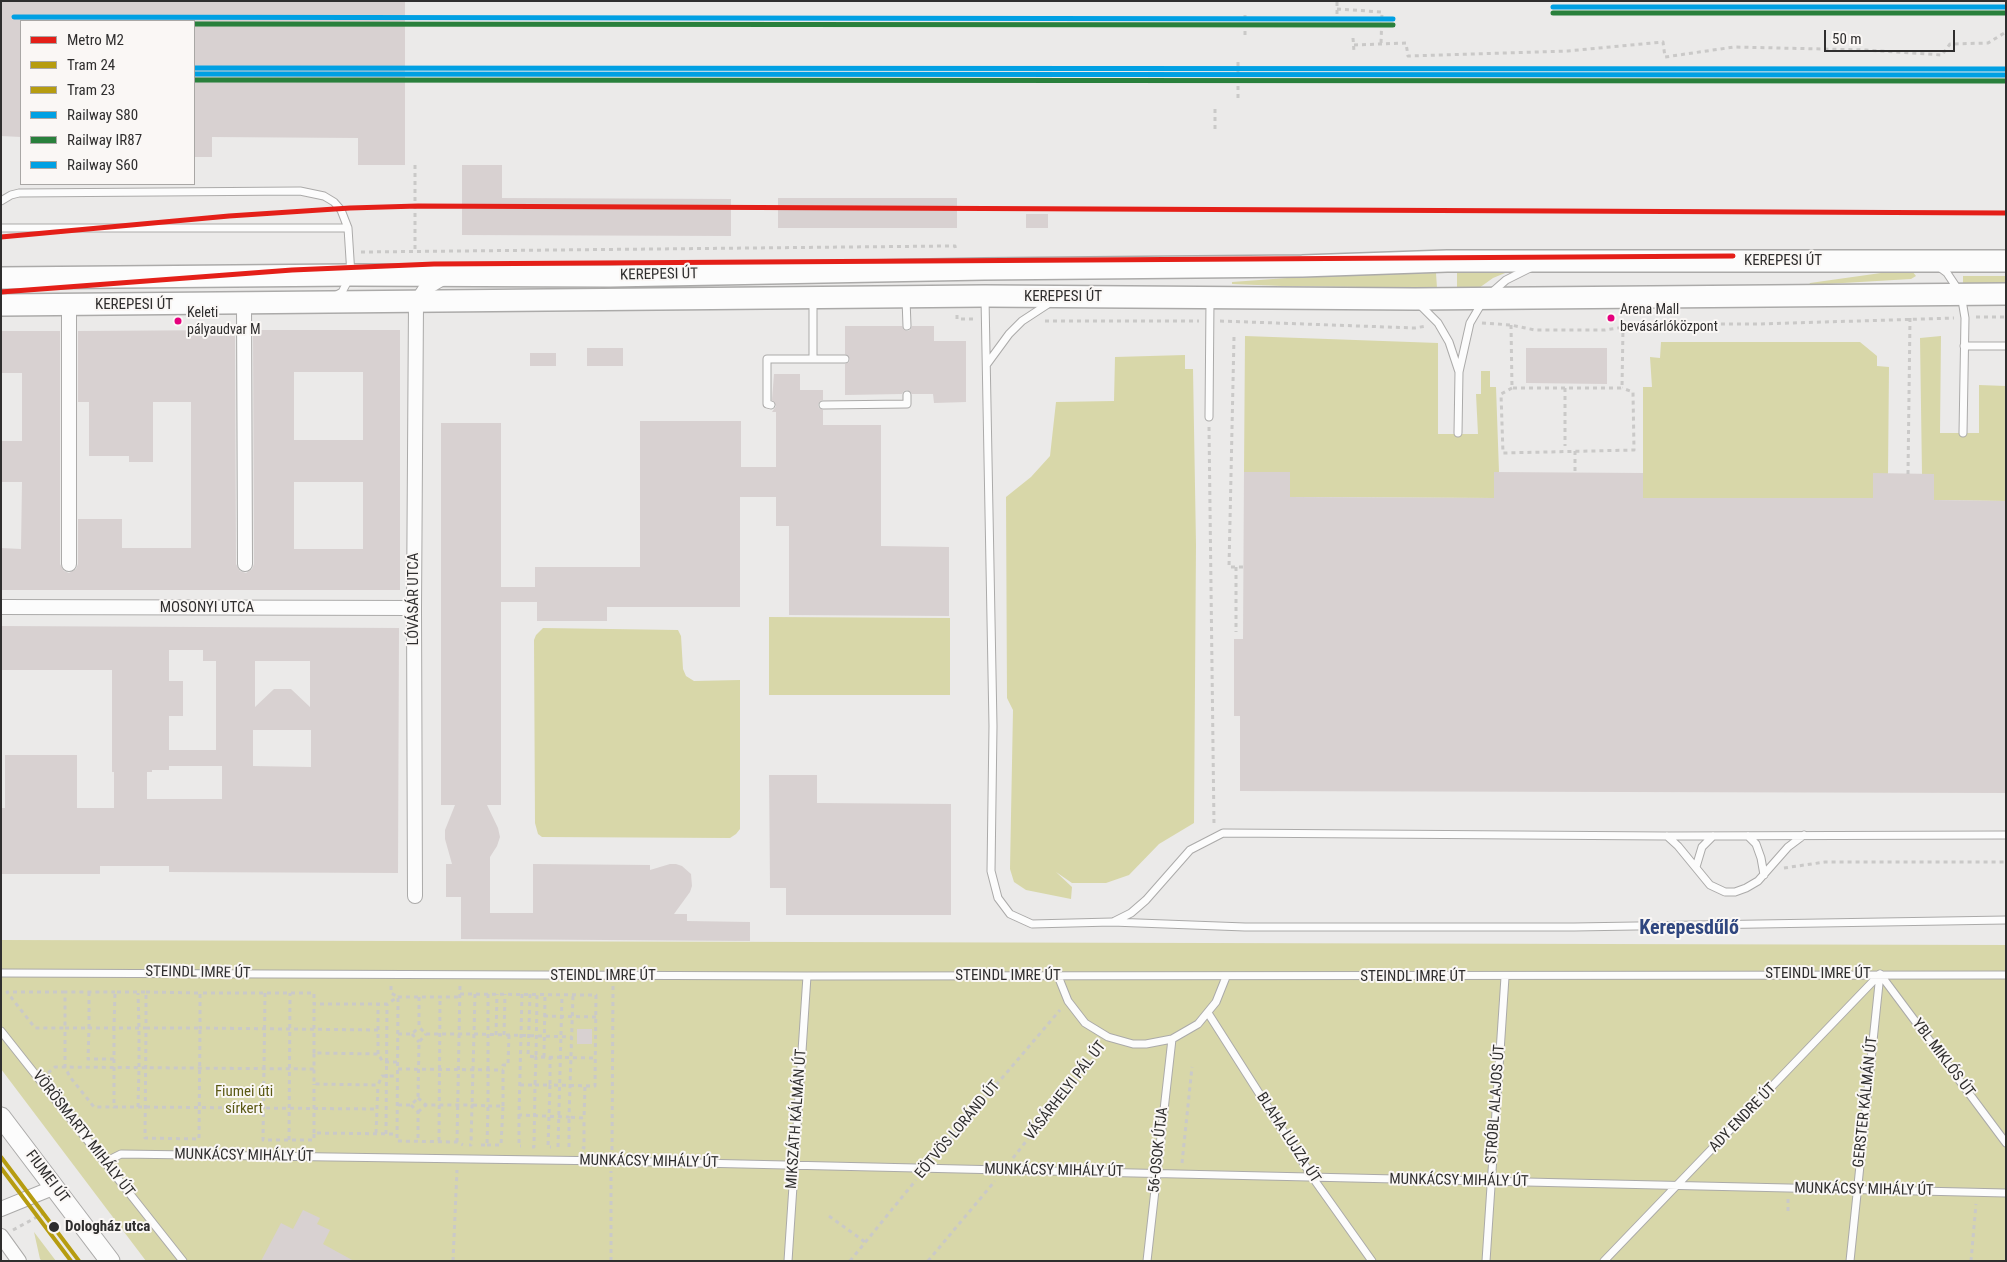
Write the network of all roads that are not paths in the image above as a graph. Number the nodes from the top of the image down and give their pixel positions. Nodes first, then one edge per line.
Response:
1 (1, 201) edge
2 (1, 228) edge
3 (348, 228) junction
4 (1543, 261) junction
5 (1931, 261) junction
6 (2006, 261) edge
7 (352, 274) junction
8 (446, 276) junction
9 (1, 278) edge
10 (1961, 294) junction
11 (2006, 294) edge
12 (985, 296) junction
13 (906, 297) junction
14 (1076, 297) junction
15 (1210, 297) junction
16 (813, 298) junction
17 (1415, 299) junction
18 (1484, 299) junction
19 (319, 303) junction
20 (416, 303) junction
21 (244, 304) junction
22 (1, 305) edge
23 (69, 305) junction
24 (906, 326) dead end
25 (1964, 346) junction
26 (2006, 346) edge
27 (813, 359) junction
28 (845, 359) dead end
29 (986, 364) junction
30 (1459, 372) junction
31 (907, 395) dead end
32 (769, 404) dead end
33 (823, 404) dead end
34 (1209, 417) road end
35 (1458, 433) dead end
36 (1963, 433) dead end
37 (69, 564) dead end
38 (245, 564) dead end
39 (1, 608) edge
40 (414, 608) junction
41 (1804, 835) junction
42 (2006, 835) edge
43 (1666, 836) junction
44 (1713, 836) junction
45 (1748, 836) junction
46 (1696, 867) junction
47 (1764, 875) junction
48 (415, 896) dead end
49 (2006, 920) edge
50 (1112, 922) junction
51 (1, 973) edge
52 (1880, 974) junction
53 (2006, 975) edge
54 (807, 976) junction
55 (1058, 976) junction
56 (1226, 977) junction
57 (1505, 977) junction
58 (1208, 1014) junction
59 (1, 1031) edge
60 (1172, 1039) junction
61 (1, 1117) edge
62 (2006, 1143) edge
63 (105, 1162) junction
64 (794, 1165) junction
65 (1157, 1174) junction
66 (1313, 1178) junction
67 (1491, 1181) junction
68 (1678, 1185) junction
69 (55, 1188) junction
70 (1857, 1189) junction
71 (2006, 1193) edge
72 (1, 1209) edge
73 (5, 1234) edge
74 (19, 1261) edge
75 (110, 1261) edge
76 (183, 1261) edge
77 (788, 1261) edge
78 (1147, 1261) edge
79 (1372, 1261) edge
80 (1486, 1261) edge
81 (1604, 1261) edge
82 (1850, 1261) edge

1 - 3 lane
2 - 3 lane
3 - 7 lane
4 - 5 main road, KEREPESI ÚT
4 - 8 main road, KEREPESI ÚT
4 - 18 lane
5 - 6 main road, KEREPESI ÚT
5 - 10 lane
7 - 8 main road, KEREPESI ÚT
7 - 9 main road, KEREPESI ÚT
7 - 19 lane
8 - 20 street
10 - 11 main road, KEREPESI ÚT
10 - 18 main road, KEREPESI ÚT
10 - 25 lane
12 - 13 main road, KEREPESI ÚT
12 - 14 main road, KEREPESI ÚT
12 - 29 lane
13 - 16 main road, KEREPESI ÚT
13 - 24 lane
14 - 15 main road, KEREPESI ÚT
14 - 29 lane
15 - 17 main road, KEREPESI ÚT
15 - 34 lane
16 - 20 main road, KEREPESI ÚT
16 - 27 lane
17 - 18 main road, KEREPESI ÚT
17 - 30 lane
18 - 30 lane
19 - 20 main road, KEREPESI ÚT
19 - 21 main road, KEREPESI ÚT
20 - 40 street, LÓVÁSÁR UTCA
21 - 23 main road, KEREPESI ÚT
21 - 38 street
22 - 23 main road, KEREPESI ÚT
23 - 37 street
25 - 26 lane
25 - 36 lane
27 - 28 lane
27 - 32 lane
29 - 50 lane
30 - 35 lane
31 - 33 lane
39 - 40 street, MOSONYI UTCA
40 - 48 street, LÓVÁSÁR UTCA
41 - 42 lane
41 - 45 lane
41 - 47 lane
43 - 44 lane
43 - 46 lane
43 - 50 lane
44 - 45 lane
44 - 46 lane
45 - 47 lane
46 - 47 lane
49 - 50 lane
51 - 54 lane, STEINDL IMRE ÚT
52 - 53 lane, STEINDL IMRE ÚT
52 - 57 lane, STEINDL IMRE ÚT
52 - 62 lane, YBL MIKLÓS ÚT
52 - 68 lane, ADY ENDRE ÚT
52 - 70 lane, GERSTER KÁLMÁN ÚT
54 - 55 lane, STEINDL IMRE ÚT
54 - 64 lane, MIKSZÁTH KÁLMÁN ÚT
55 - 56 lane, STEINDL IMRE ÚT
55 - 60 lane
56 - 57 lane, STEINDL IMRE ÚT
56 - 58 lane
57 - 67 lane, STRÓBL ALAJOS ÚT
58 - 60 lane
58 - 66 lane, BLAHA LUJZA ÚT
59 - 63 lane, VÖRÖSMARTY MIHÁLY ÚT
60 - 65 lane, 56-OSOK ÚTJA
61 - 69 main road, FIUMEI ÚT
63 - 64 lane, MUNKÁCSY MIHÁLY ÚT
63 - 76 lane, VÖRÖSMARTY MIHÁLY ÚT
64 - 65 lane, MUNKÁCSY MIHÁLY ÚT
64 - 77 lane, MIKSZÁTH KÁLMÁN ÚT
65 - 66 lane, MUNKÁCSY MIHÁLY ÚT
65 - 78 lane, 56-OSOK ÚTJA
66 - 67 lane, MUNKÁCSY MIHÁLY ÚT
66 - 79 lane, BLAHA LUJZA ÚT
67 - 68 lane, MUNKÁCSY MIHÁLY ÚT
67 - 80 lane, STRÓBL ALAJOS ÚT
68 - 70 lane, MUNKÁCSY MIHÁLY ÚT
68 - 81 lane, ADY ENDRE ÚT
69 - 72 street
69 - 75 main road, FIUMEI ÚT
70 - 71 lane, MUNKÁCSY MIHÁLY ÚT
70 - 82 lane, GERSTER KÁLMÁN ÚT
73 - 74 street

